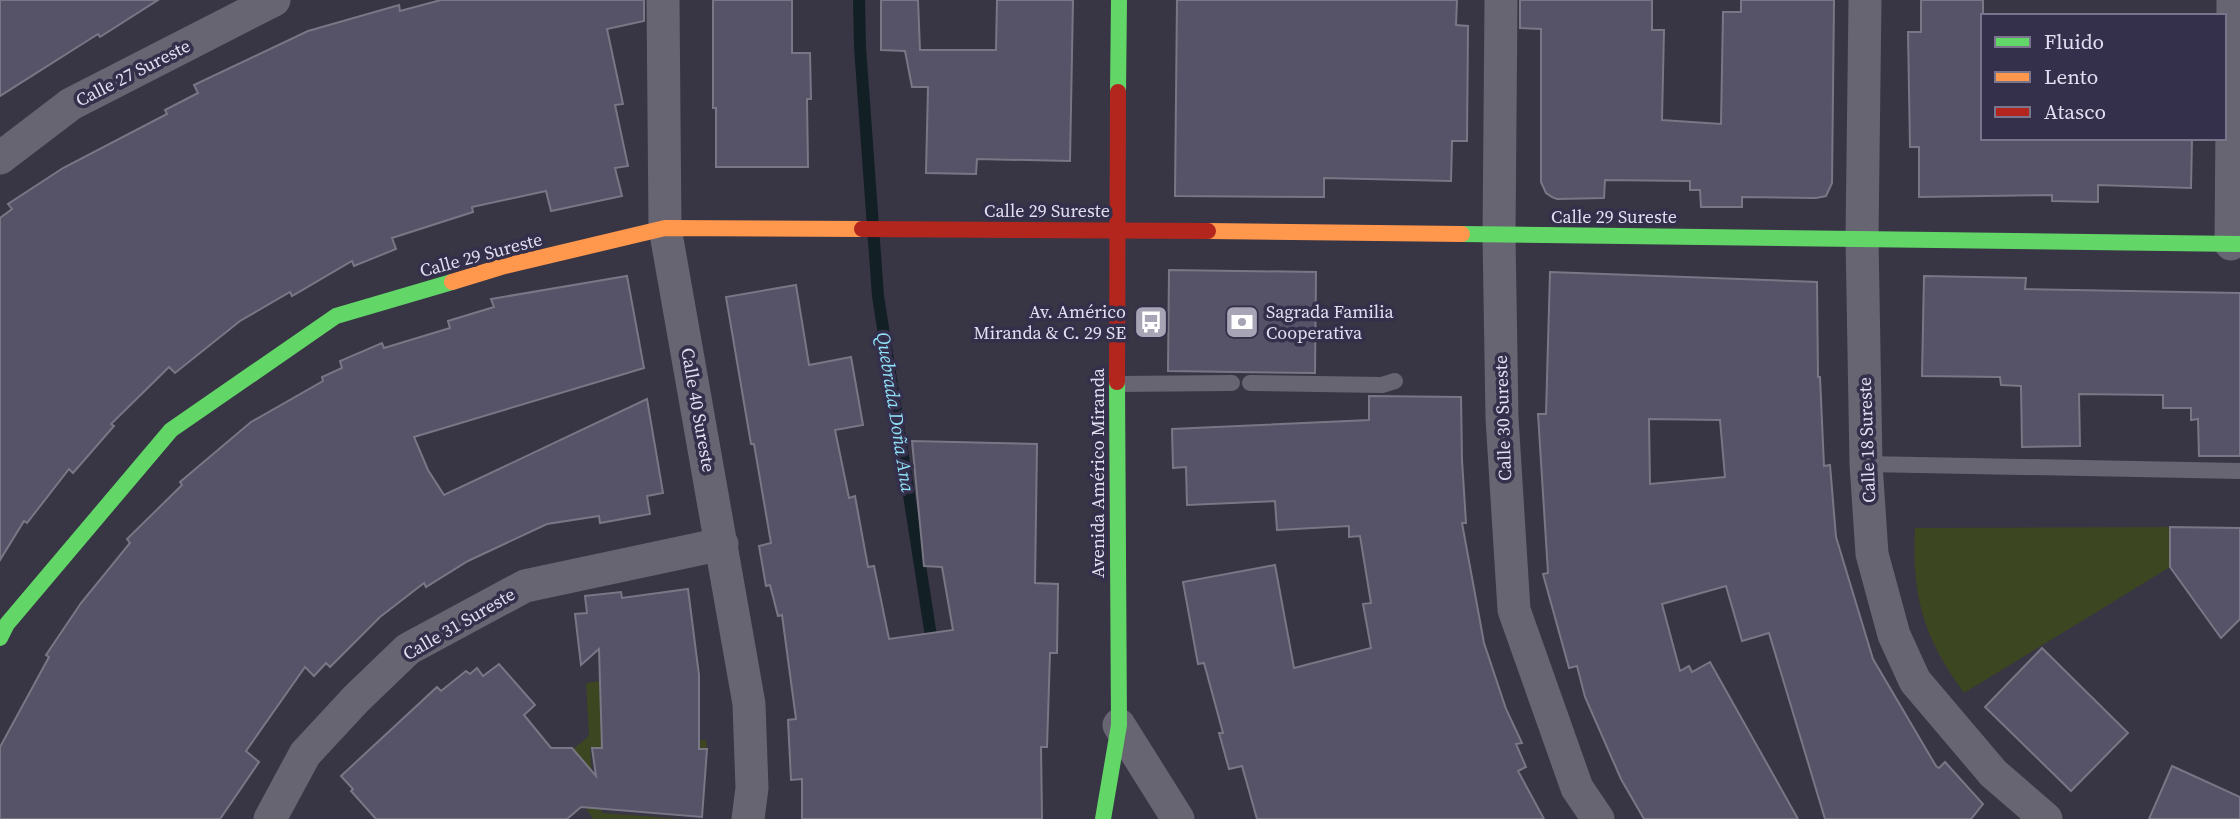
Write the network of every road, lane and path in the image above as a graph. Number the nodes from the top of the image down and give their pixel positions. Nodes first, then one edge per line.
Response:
1 (274, 0) edge
2 (663, 0) edge
3 (1119, 0) edge
4 (1501, 0) edge
5 (1865, 0) edge
6 (2233, 0) edge
7 (0, 158) edge
8 (665, 228) junction
9 (1116, 230) junction
10 (1499, 236) junction
11 (1862, 238) junction
12 (2235, 244) edge
13 (1395, 382) dead end
14 (1232, 383) dead end
15 (1250, 383) dead end
16 (1117, 384) junction
17 (1866, 464) junction
18 (2240, 471) edge
19 (722, 544) junction
20 (0, 638) edge
21 (1119, 725) junction
22 (270, 819) edge
23 (748, 819) edge
24 (1103, 819) edge
25 (1178, 819) edge
26 (1598, 819) edge
27 (2046, 819) edge

1 - 7 street, Calle 27 Sureste
2 - 8 street, Calle 40 Sureste
3 - 9 street, Avenida Américo Miranda
4 - 10 street, Calle 30 Sureste
5 - 11 street, Calle 18 Sureste
6 - 12 street
8 - 9 street, Calle 29 Sureste
8 - 19 street, Calle 40 Sureste
8 - 20 street, Calle 29 Sureste
9 - 10 street, Calle 29 Sureste
9 - 16 street, Avenida Américo Miranda
10 - 11 street, Calle 29 Sureste
10 - 26 street, Calle 30 Sureste
11 - 12 street, Calle 29 Sureste
11 - 17 street, Calle 18 Sureste
13 - 15 lane
14 - 16 lane
16 - 21 street, Avenida Américo Miranda
17 - 18 lane
17 - 27 street, Calle 18 Sureste
19 - 22 street, Calle 31 Sureste
19 - 23 street, Calle 40 Sureste
21 - 24 street, Avenida Américo Miranda
21 - 25 street

